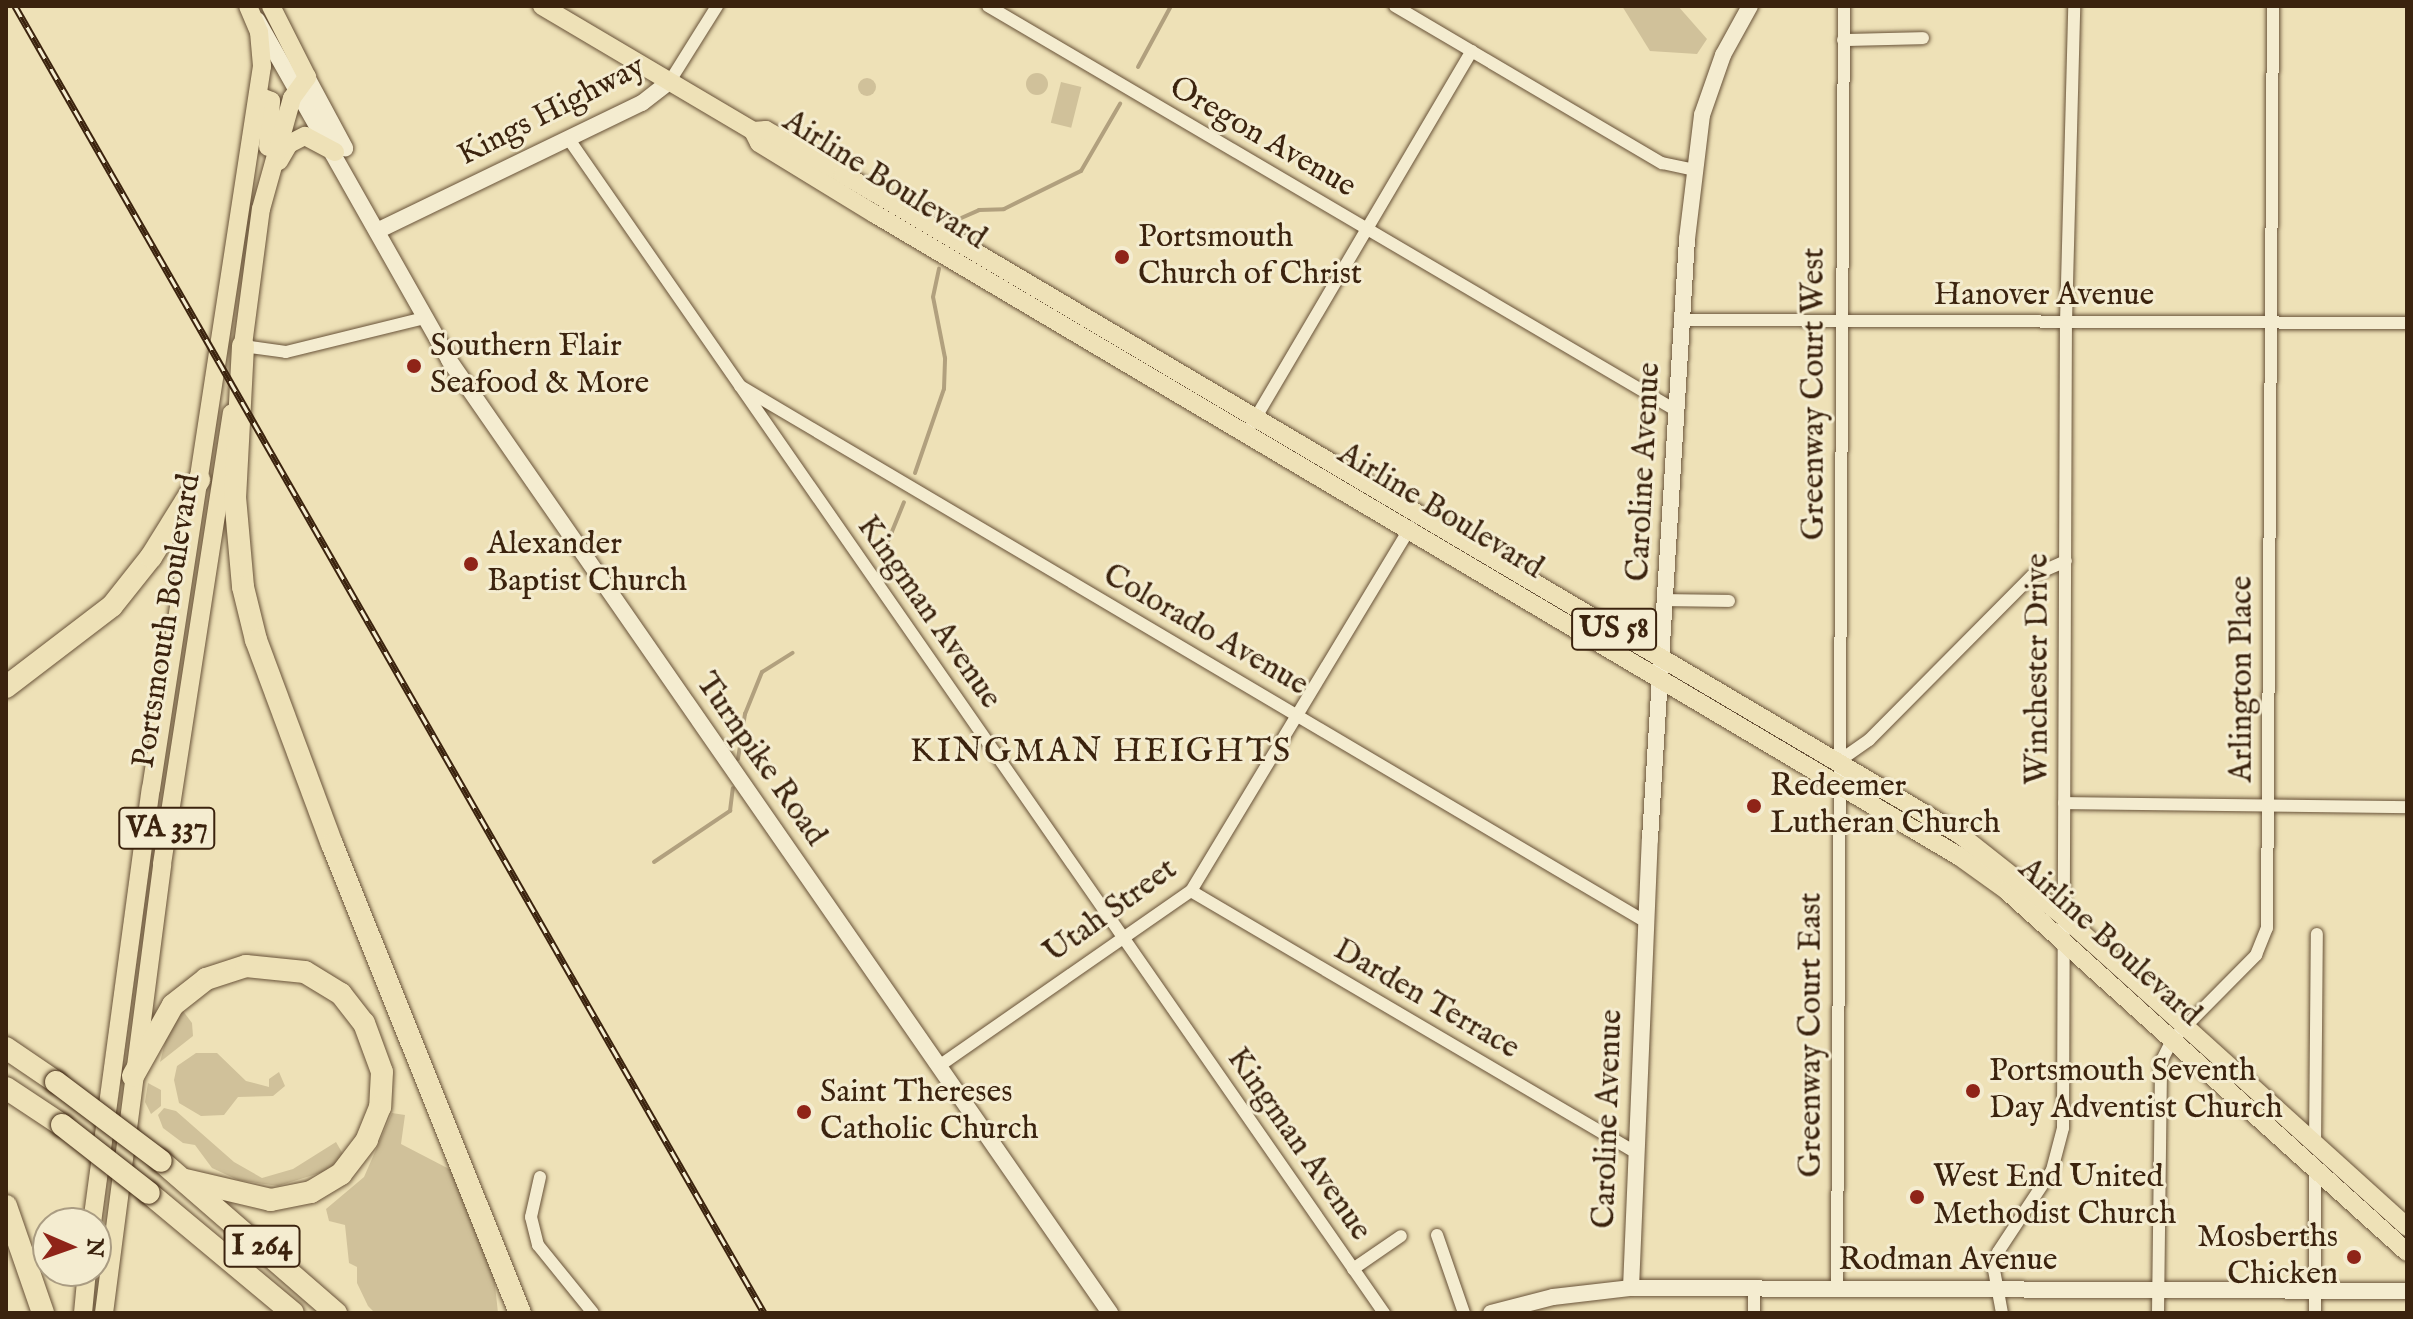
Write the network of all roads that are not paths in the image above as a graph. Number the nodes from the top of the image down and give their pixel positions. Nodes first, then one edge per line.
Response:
1 (271, 6) edge
2 (542, 6) edge
3 (717, 6) edge
4 (988, 6) edge
5 (1395, 6) edge
6 (1750, 6) edge
7 (1844, 6) edge
8 (2074, 6) edge
9 (2273, 6) edge
10 (251, 11) edge
11 (1923, 38) dead end
12 (1843, 40) junction
13 (1472, 51) junction
14 (302, 81) junction
15 (670, 81) junction
16 (258, 96) junction
17 (568, 138) junction
18 (335, 152) junction
19 (1694, 170) junction
20 (269, 182) junction
21 (261, 209) junction
22 (1366, 229) junction
23 (379, 230) junction
24 (424, 318) junction
25 (1681, 320) junction
26 (1842, 321) junction
27 (2066, 322) junction
28 (2271, 323) junction
29 (2407, 323) edge
30 (243, 346) junction
31 (737, 384) junction
32 (1677, 411) junction
33 (1251, 425) junction
34 (199, 480) junction
35 (1414, 521) junction
36 (2066, 561) junction
37 (1665, 600) junction
38 (1729, 601) dead end
39 (1662, 656) junction
40 (1661, 677) junction
41 (6, 687) edge
42 (1300, 716) junction
43 (1839, 761) junction
44 (1839, 781) junction
45 (2064, 803) junction
46 (2268, 806) junction
47 (2407, 807) edge
48 (1191, 891) junction
49 (2063, 916) junction
50 (1646, 922) junction
51 (2317, 934) dead end
52 (1121, 939) junction
53 (2063, 941) junction
54 (2179, 1033) junction
55 (6, 1048) edge
56 (939, 1066) junction
57 (133, 1076) junction
58 (6, 1088) edge
59 (2315, 1144) junction
60 (1635, 1152) junction
61 (2315, 1169) junction
62 (540, 1177) dead end
63 (186, 1180) junction
64 (6, 1206) edge
65 (94, 1207) edge
66 (2407, 1227) edge
67 (1437, 1235) dead end
68 (1401, 1236) dead end
69 (2407, 1252) edge
70 (1353, 1269) junction
71 (85, 1287) edge
72 (1754, 1287) junction
73 (1631, 1288) junction
74 (1837, 1288) junction
75 (2001, 1289) junction
76 (2158, 1290) junction
77 (2315, 1290) junction
78 (2407, 1291) edge
79 (1496, 1312) edge
80 (43, 1313) edge
81 (83, 1313) edge
82 (104, 1313) edge
83 (293, 1313) edge
84 (336, 1313) edge
85 (520, 1313) edge
86 (593, 1313) edge
87 (1110, 1313) edge
88 (1384, 1313) edge
89 (1464, 1313) edge
90 (1754, 1313) edge
91 (2002, 1313) edge
92 (2158, 1313) edge
93 (2315, 1313) edge

1 - 14 main road
2 - 15 main road, Airline Boulevard / US 58
3 - 15 street, Kings Highway
4 - 22 street, Oregon Avenue
5 - 13 street
6 - 19 street, Caroline Avenue
7 - 12 street, Greenway Court West
8 - 27 street, Winchester Drive
9 - 28 street, Arlington Place
10 - 14 street, Portsmouth Boulevard
10 - 16 main road, Portsmouth Boulevard
11 - 12 street
12 - 26 street, Greenway Court West
13 - 19 street
13 - 22 street
14 - 18 street, Turnpike Road
14 - 20 main road, Portsmouth Boulevard
14 - 23 street, Turnpike Road
15 - 17 street, Kings Highway
15 - 33 main road, Airline Boulevard / US 58
16 - 21 main road
16 - 34 main road, Portsmouth Boulevard
17 - 23 street, Kings Highway
17 - 31 street, Kingman Avenue
18 - 20 main road
18 - 23 street, Turnpike Road
19 - 25 street, Caroline Avenue
20 - 21 main road, Portsmouth Boulevard
21 - 30 main road, Portsmouth Boulevard
22 - 32 street, Oregon Avenue
22 - 33 street
23 - 24 street, Turnpike Road
24 - 30 street
24 - 56 street, Turnpike Road
25 - 26 street, Hanover Avenue
25 - 32 street, Caroline Avenue
26 - 27 street, Hanover Avenue
26 - 43 street, Greenway Court West
27 - 28 street, Hanover Avenue
27 - 36 street, Winchester Drive
28 - 29 street, Hanover Avenue
28 - 46 street, Arlington Place
30 - 57 main road, Portsmouth Boulevard / VA 337
30 - 85 highway
31 - 42 street, Colorado Avenue
31 - 52 street, Kingman Avenue
32 - 37 street, Caroline Avenue
33 - 35 main road, Airline Boulevard / US 58
34 - 41 highway
34 - 65 main road, Portsmouth Boulevard / VA 337
35 - 39 main road, Airline Boulevard / US 58
35 - 40 main road, Airline Boulevard / US 58
35 - 42 street, Utah Street
36 - 43 street
36 - 45 street, Winchester Drive
37 - 38 street
37 - 39 street, Caroline Avenue
39 - 40 street, Caroline Avenue
39 - 43 main road, Airline Boulevard / US 58
40 - 44 main road, Airline Boulevard / US 58
40 - 50 street, Caroline Avenue
42 - 48 street, Utah Street
42 - 50 street, Colorado Avenue
43 - 44 street, Greenway Court West
43 - 49 main road, Airline Boulevard / US 58
44 - 53 main road, Airline Boulevard / US 58
44 - 74 street, Greenway Court East
45 - 46 street
45 - 49 street, Winchester Drive
46 - 47 street
46 - 54 street, Arlington Place
48 - 52 street, Utah Street
48 - 60 street, Darden Terrace
49 - 53 street, Winchester Drive
49 - 54 main road, Airline Boulevard / US 58
50 - 60 street, Caroline Avenue
51 - 59 street
52 - 56 street, Utah Street
52 - 70 street, Kingman Avenue
53 - 54 main road, Airline Boulevard / US 58
53 - 75 street, Winchester Drive
54 - 59 main road, Airline Boulevard / US 58
54 - 61 main road, Airline Boulevard / US 58
54 - 76 street, Arlington Place
55 - 63 highway, I 264, bridge
56 - 87 street, Turnpike Road
57 - 63 highway
57 - 82 main road, Portsmouth Boulevard / VA 337
58 - 83 highway, I 264, bridge
59 - 61 street
59 - 66 main road, Airline Boulevard / US 58
60 - 73 street, Caroline Avenue
61 - 69 main road, Airline Boulevard / US 58
61 - 77 street
62 - 86 street
63 - 84 highway, I 264
64 - 80 highway
67 - 89 street
68 - 70 street
70 - 88 street, Kingman Avenue
71 - 81 main road
72 - 73 street, Rodman Avenue
72 - 74 street, Rodman Avenue
72 - 90 street
73 - 79 street, Rodman Avenue
74 - 75 street, Rodman Avenue
75 - 76 street, Rodman Avenue
75 - 91 street, Winchester Drive
76 - 77 street, Rodman Avenue
76 - 92 street, Arlington Place
77 - 78 street, Rodman Avenue
77 - 93 street

